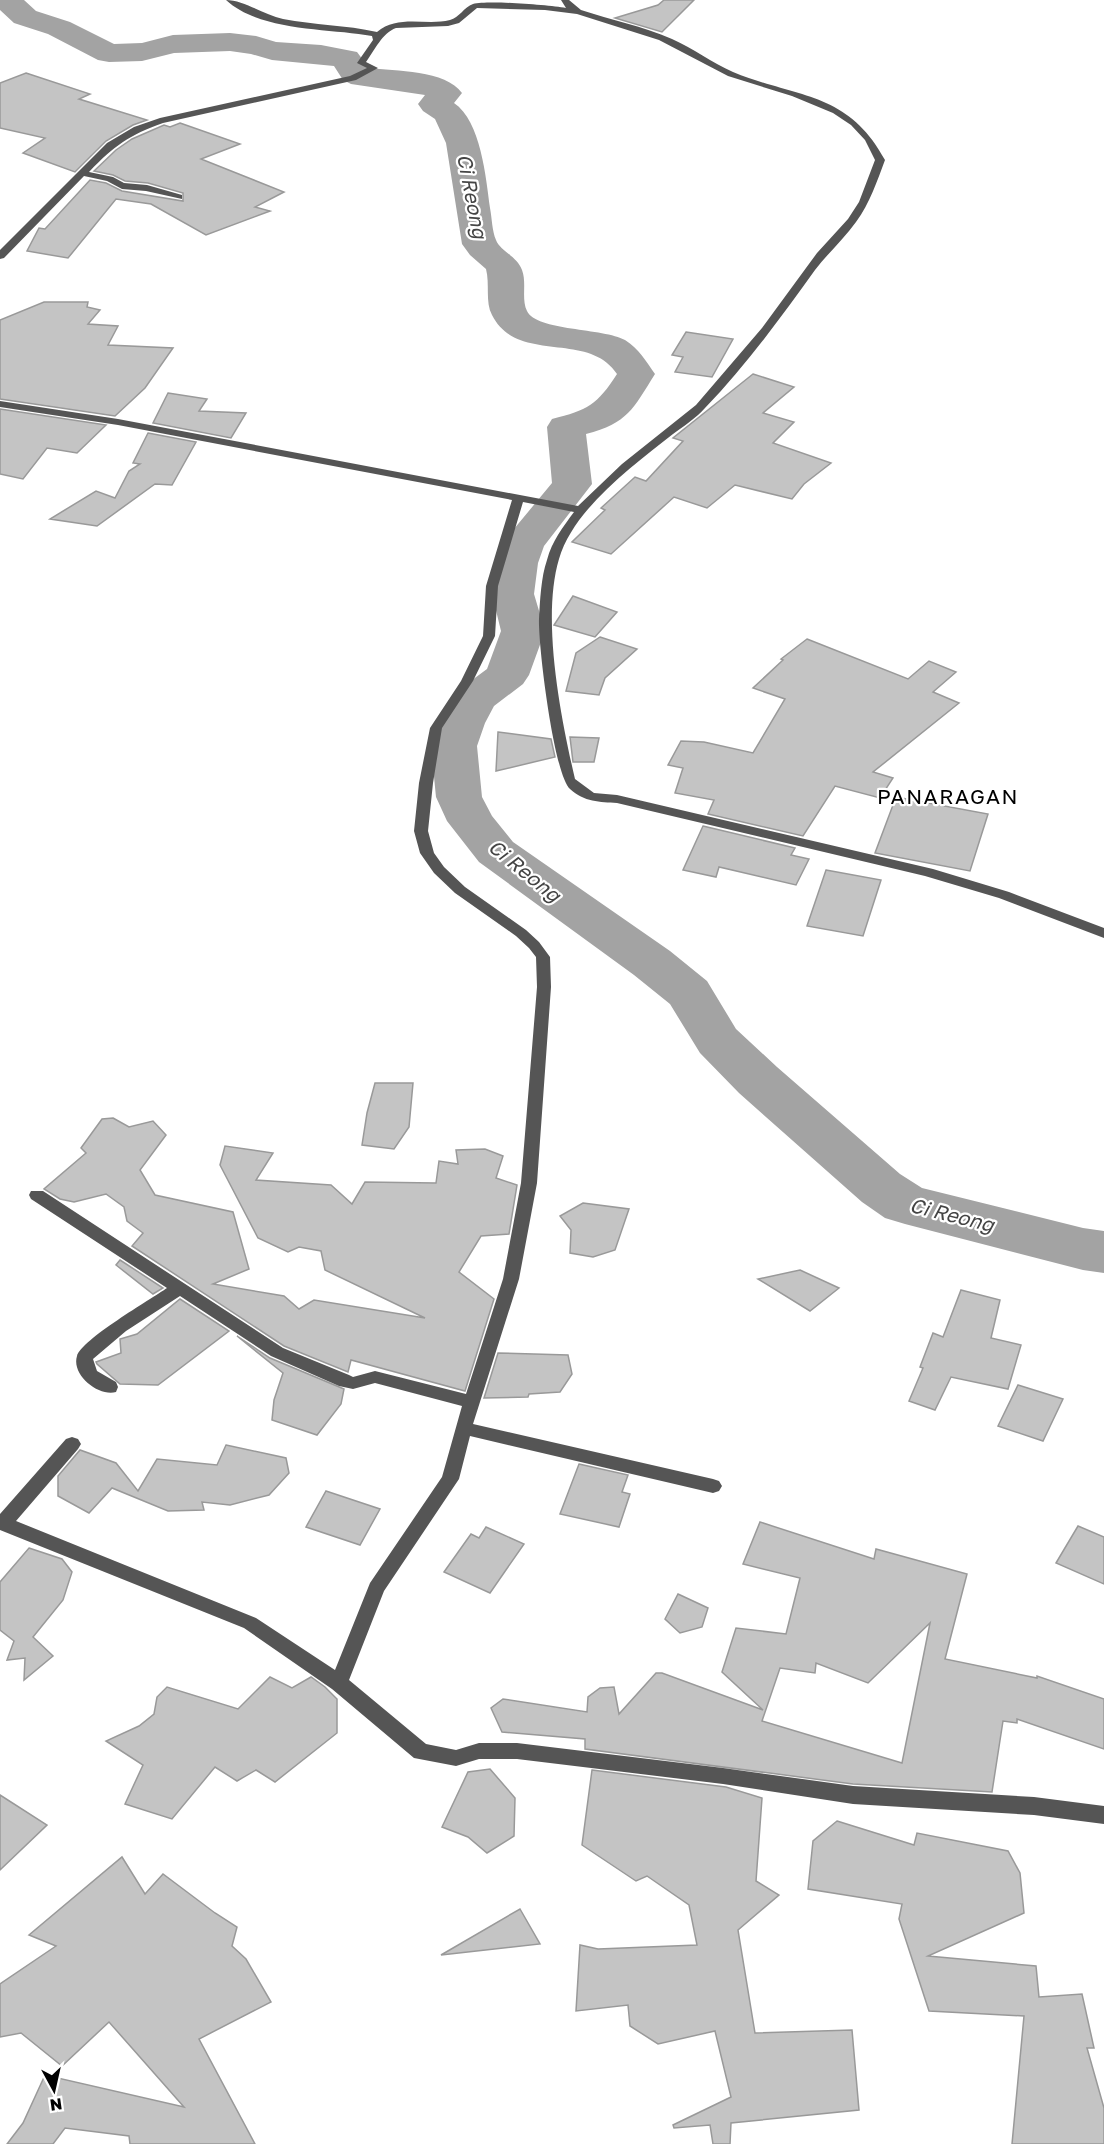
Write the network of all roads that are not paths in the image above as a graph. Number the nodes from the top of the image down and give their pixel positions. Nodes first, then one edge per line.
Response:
1 (231, 0) edge
2 (565, 0) edge
3 (578, 12) junction
4 (378, 36) junction
5 (82, 173) junction
6 (179, 197) dead end
7 (0, 256) edge
8 (0, 404) edge
9 (523, 498) junction
10 (581, 510) junction
11 (1104, 933) edge
12 (37, 1195) dead end
13 (179, 1289) junction
14 (110, 1387) dead end
15 (472, 1402) junction
16 (463, 1428) junction
17 (72, 1444) dead end
18 (713, 1486) dead end
19 (1, 1522) edge
20 (339, 1683) junction
21 (1104, 1815) edge

1 - 4 street
2 - 3 street
3 - 4 street
3 - 10 street
4 - 5 street
5 - 6 street
5 - 7 street
8 - 9 street
9 - 10 street
9 - 15 street
10 - 11 street
12 - 13 street
13 - 14 street
13 - 15 street
15 - 16 street
16 - 18 street
16 - 20 street
17 - 19 street
19 - 20 street
20 - 21 street

